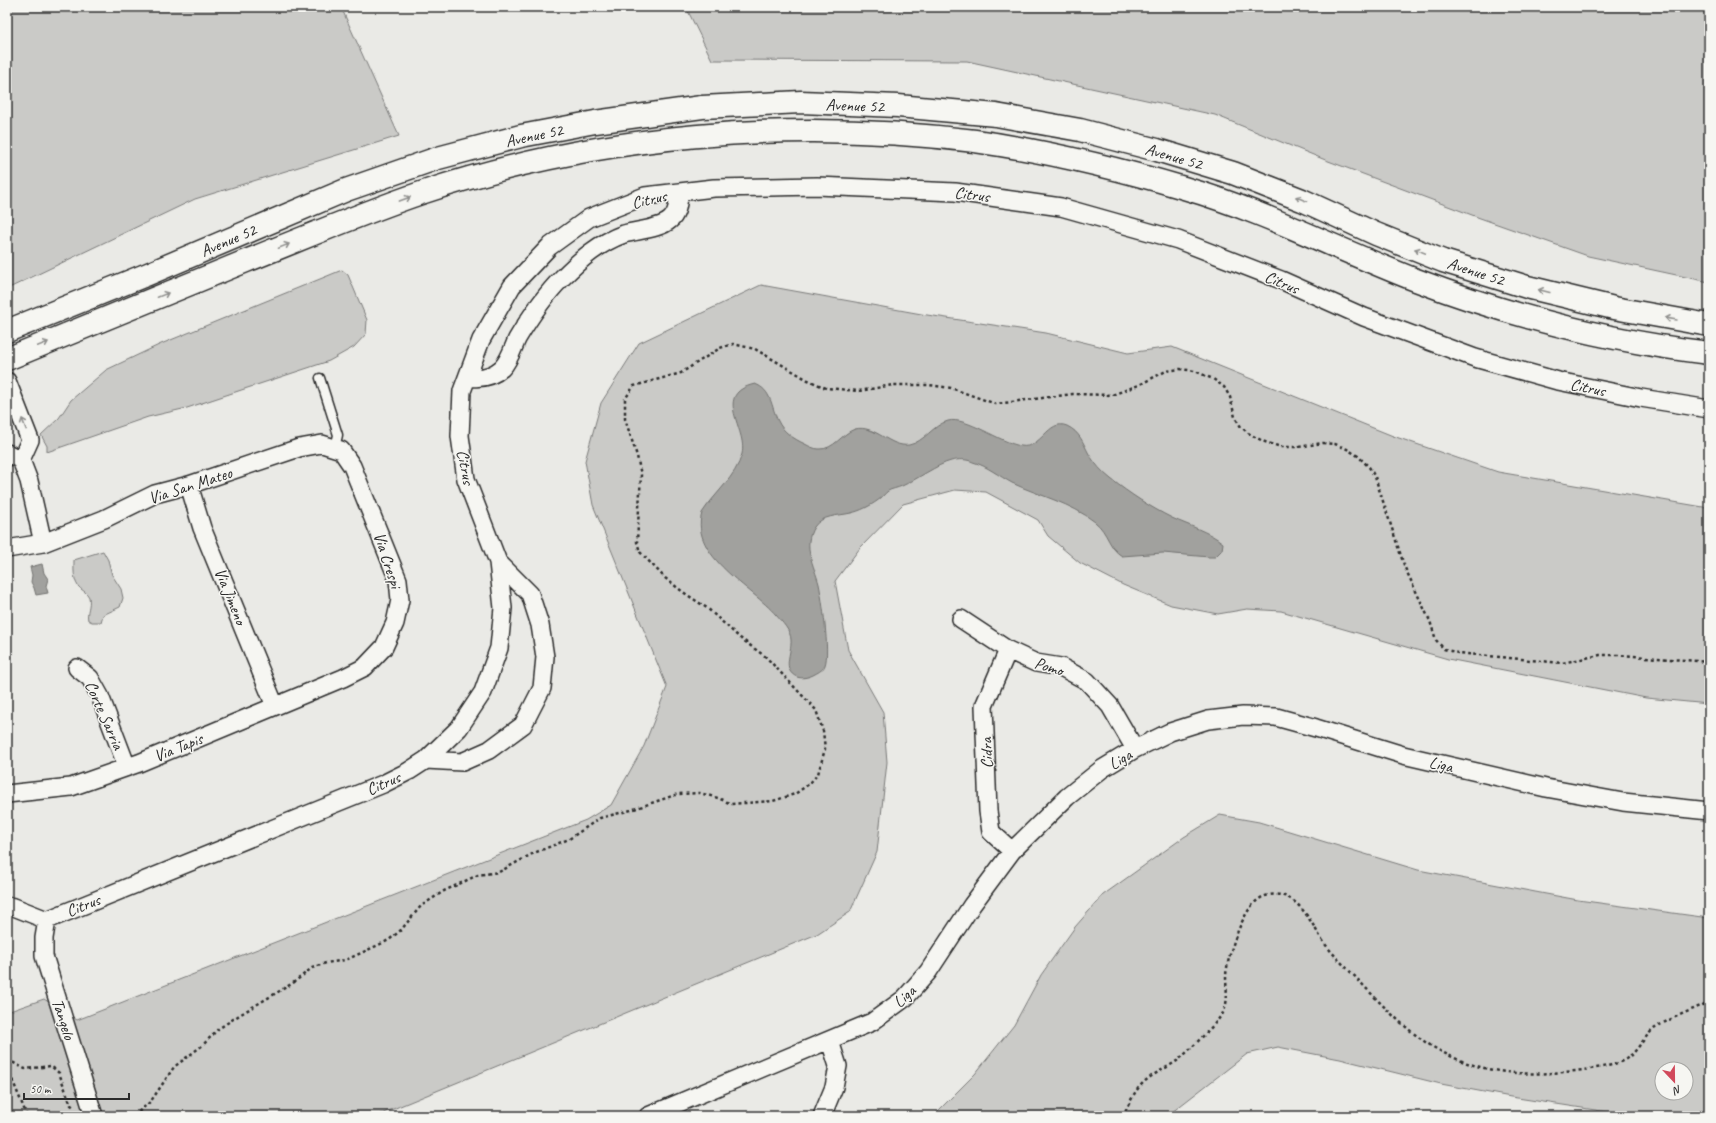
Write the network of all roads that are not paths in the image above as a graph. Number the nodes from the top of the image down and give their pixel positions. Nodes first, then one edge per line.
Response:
1 (680, 192) junction
2 (75, 304) junction
3 (1709, 325) edge
4 (7, 331) edge
5 (7, 342) edge
6 (1709, 353) edge
7 (7, 359) edge
8 (468, 377) junction
9 (320, 378) dead end
10 (7, 381) edge
11 (1709, 409) edge
12 (338, 449) junction
13 (14, 456) edge
14 (189, 485) junction
15 (43, 543) junction
16 (7, 549) edge
17 (498, 562) junction
18 (961, 619) dead end
19 (1008, 650) junction
20 (77, 668) dead end
21 (343, 678) joint
22 (275, 706) junction
23 (1135, 750) junction
24 (426, 760) junction
25 (127, 767) junction
26 (7, 794) edge
27 (1709, 811) edge
28 (1012, 851) junction
29 (7, 906) edge
30 (47, 920) junction
31 (830, 1041) junction
32 (94, 1114) edge
33 (648, 1116) edge
34 (822, 1116) edge

1 - 8 street, Citrus
1 - 8 street
1 - 11 street, Citrus
3 -> 2 main road, Avenue 52
2 - 4 main road, Avenue 52
2 - 5 main road
7 -> 6 main road, Avenue 52
8 - 17 street, Citrus
9 - 12 lane
13 -> 10 street
12 - 14 street, Via San Mateo
12 - 21 street, Via Crespi
13 - 15 street
14 - 15 street, Via San Mateo
14 - 22 street, Via Jimeno
15 - 16 street, Via San Mateo
17 - 24 street, Citrus
17 - 24 street
18 - 19 street, Pomo
19 - 23 street, Pomo
19 - 28 street, Cidra
20 - 25 street, Corte Sarria
21 - 22 street, Via Tapis
22 - 25 street, Via Tapis
23 - 27 street, Liga
23 - 28 street, Liga
24 - 30 street, Citrus
25 - 26 street, Via Tapis
28 - 31 street, Liga
29 - 30 street
30 - 32 street, Tangelo
31 - 33 street, Liga
31 - 34 street

